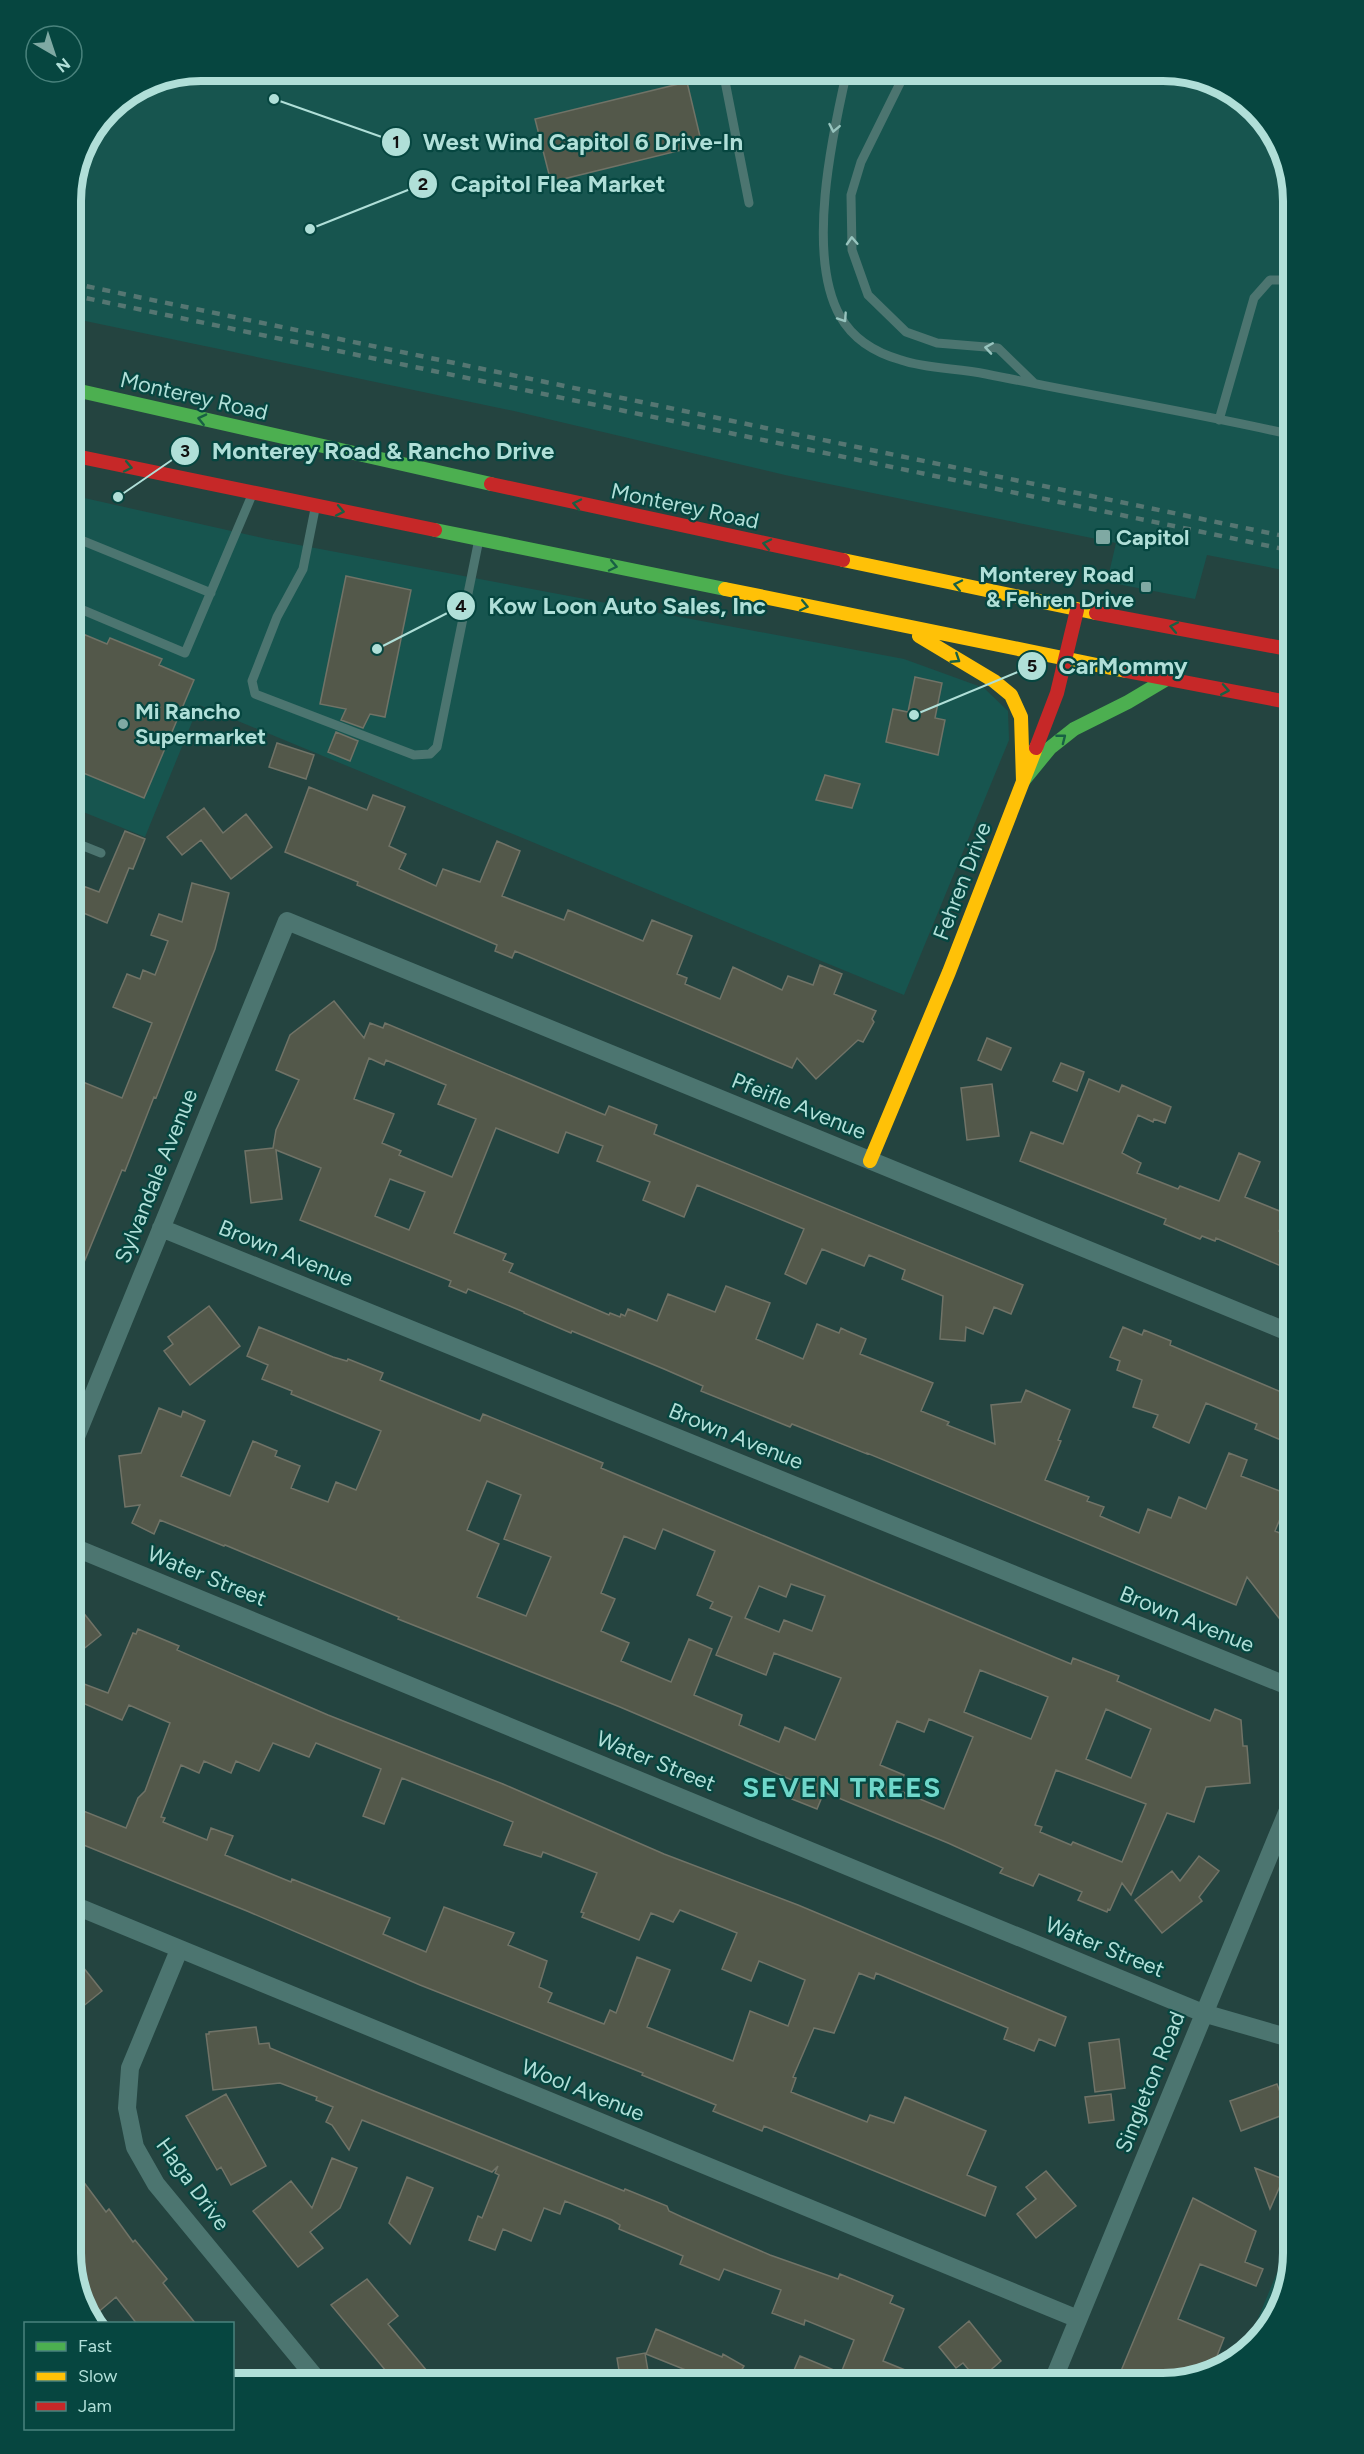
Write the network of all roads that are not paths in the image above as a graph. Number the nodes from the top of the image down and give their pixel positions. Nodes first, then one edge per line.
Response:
1 (725, 81) edge
2 (845, 81) edge
3 (901, 81) edge
4 (749, 203) dead end
5 (1283, 280) edge
6 (1034, 383) junction
7 (81, 391) edge
8 (1219, 420) junction
9 (1283, 433) edge
10 (81, 457) edge
11 (253, 493) junction
12 (316, 506) junction
13 (479, 538) junction
14 (81, 540) edge
15 (211, 593) junction
16 (81, 609) edge
17 (1077, 610) junction
18 (907, 627) junction
19 (1283, 648) edge
20 (1065, 658) junction
21 (1165, 680) junction
22 (1283, 701) edge
23 (1023, 781) junction
24 (81, 845) edge
25 (100, 853) dead end
26 (287, 921) joint
27 (870, 1161) junction
28 (161, 1228) junction
29 (1283, 1330) edge
30 (81, 1424) edge
31 (81, 1550) edge
32 (1283, 1684) edge
33 (1283, 1822) edge
34 (81, 1909) edge
35 (179, 1950) junction
36 (1203, 2013) junction
37 (1283, 2036) edge
38 (1078, 2319) junction
39 (312, 2373) edge
40 (1056, 2373) edge

1 - 4 lane
2 -> 6 lane
6 -> 3 lane
5 - 8 lane
6 - 8 lane
17 -> 7 main road, Monterey Road
8 - 9 lane
10 -> 11 main road
11 - 12 main road
11 - 15 lane
12 -> 13 main road
12 - 13 lane
13 -> 18 main road
14 - 15 lane
15 - 16 lane
19 -> 17 main road, Monterey Road
17 - 20 main road, Fehren Drive
18 - 20 main road
18 -> 23 main road
20 - 21 main road
20 - 23 main road, Fehren Drive
21 -> 22 main road
23 -> 21 main road
23 - 27 main road, Fehren Drive
24 - 25 lane
26 - 27 street, Pfeifle Avenue
26 - 28 street, Sylvandale Avenue
27 - 29 street, Pfeifle Avenue
28 - 30 street, Sylvandale Avenue
28 - 32 street, Brown Avenue
31 - 36 street, Water Street
33 - 36 street, Singleton Road
34 - 35 street, Wool Avenue
35 - 38 street, Wool Avenue
35 - 39 street, Haga Drive
36 - 37 street, Water Street
36 - 38 street, Singleton Road
38 - 40 street, Singleton Road

